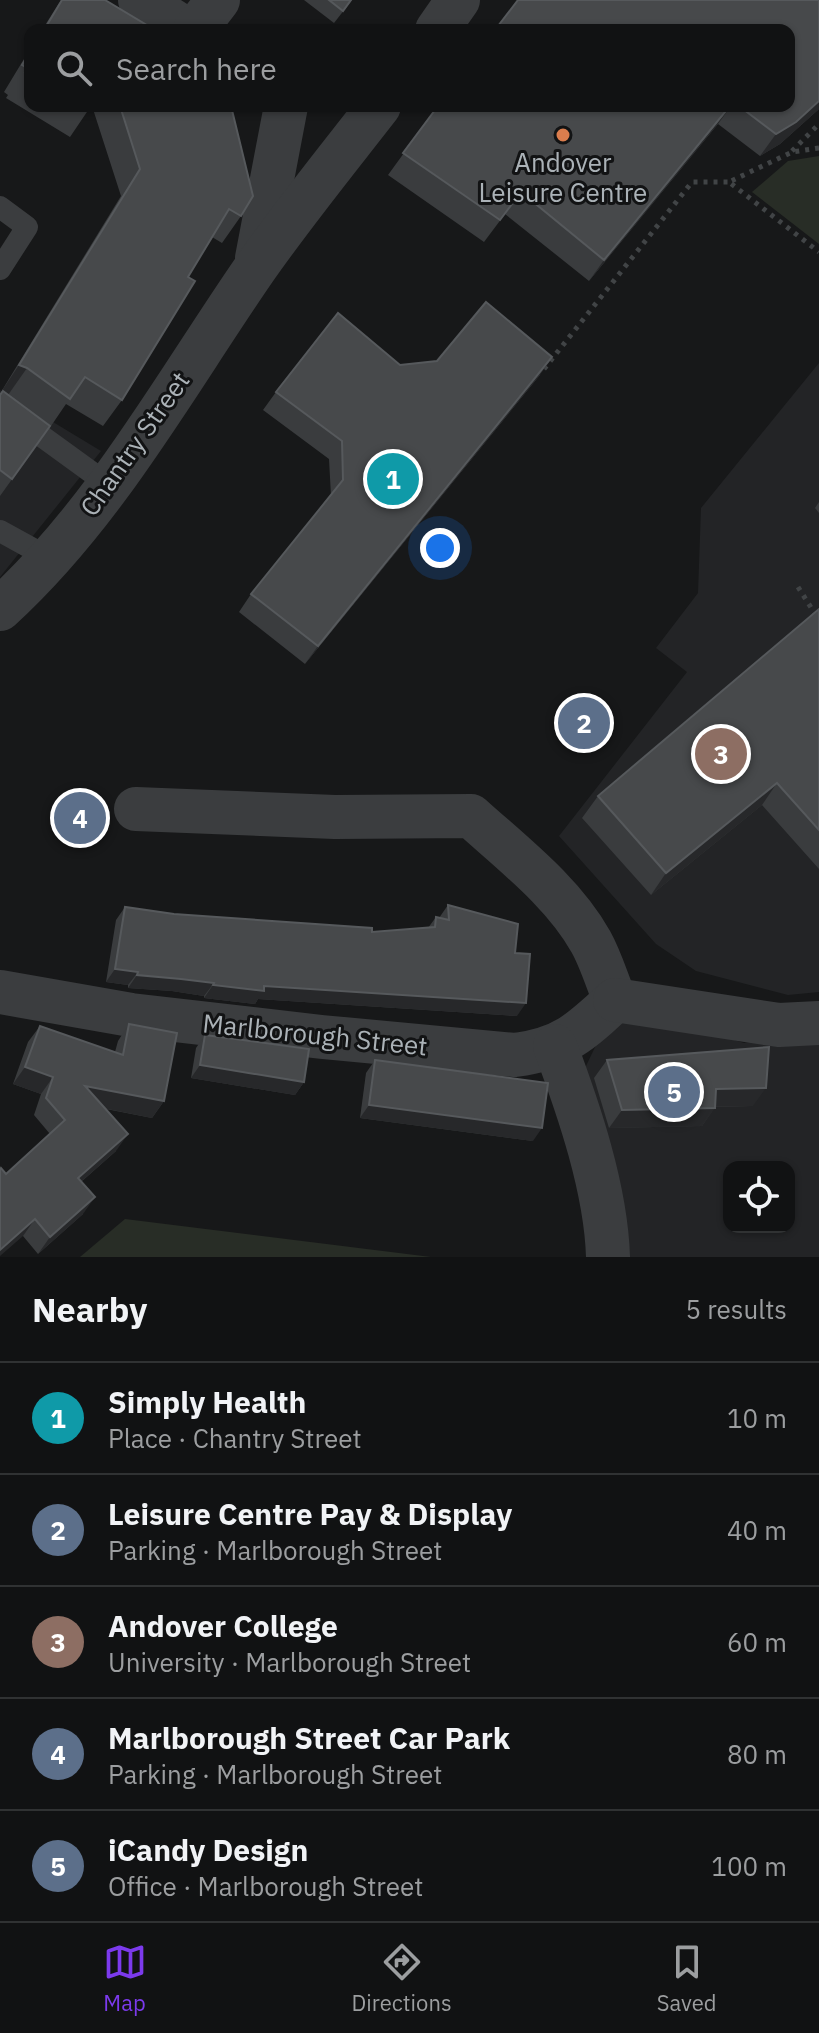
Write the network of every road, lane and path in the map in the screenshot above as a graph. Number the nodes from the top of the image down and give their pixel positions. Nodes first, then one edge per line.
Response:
1 (140, 0) edge
2 (218, 0) edge
3 (458, 0) edge
4 (178, 24) edge
5 (200, 24) edge
6 (441, 24) edge
7 (285, 112) edge
8 (374, 112) edge
9 (819, 124) edge
10 (819, 148) edge
11 (792, 152) junction
12 (729, 182) junction
13 (0, 207) edge
14 (819, 252) edge
15 (255, 268) junction
16 (0, 269) edge
17 (544, 369) edge
18 (0, 406) edge
19 (109, 485) junction
20 (0, 531) edge
21 (51, 559) junction
22 (798, 587) dead end
23 (0, 609) edge
24 (818, 619) edge
25 (136, 809) dead end
26 (0, 992) edge
27 (615, 1000) junction
28 (819, 1023) edge
29 (555, 1046) junction
30 (608, 1257) edge

1 - 4 street
2 - 5 street
3 - 6 street
7 - 15 street, Chantry Street
8 - 15 street, Chantry Street
9 - 11 path
10 - 11 path
11 - 12 path
12 - 14 path
12 - 17 path
13 - 16 lane
15 - 19 street, Chantry Street
18 - 19 lane
19 - 21 street, Chantry Street
20 - 21 lane
21 - 23 street, Chantry Street
22 - 24 path
25 - 27 street
26 - 29 street, Marlborough Street
27 - 28 street
27 - 29 street, Marlborough Street
29 - 30 street

